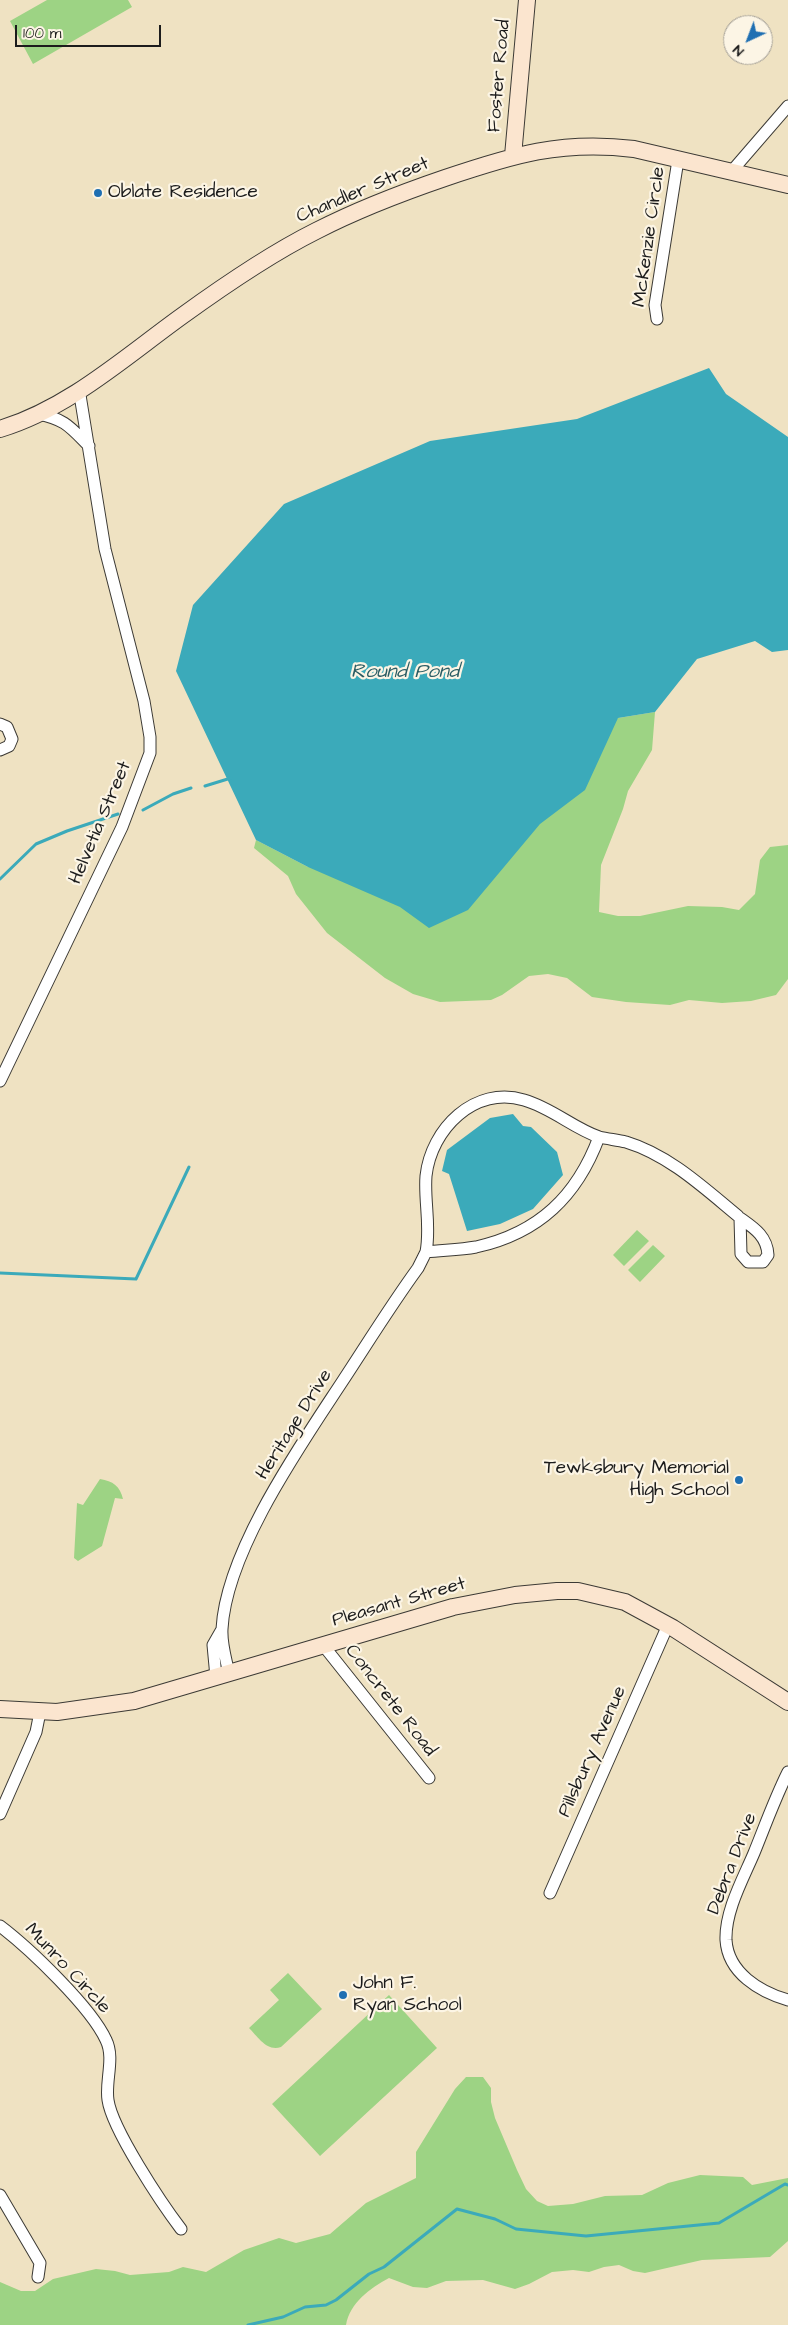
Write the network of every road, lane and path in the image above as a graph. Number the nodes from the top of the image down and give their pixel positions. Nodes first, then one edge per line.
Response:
1 (527, 0) edge
2 (788, 106) edge
3 (513, 156) junction
4 (678, 160) junction
5 (731, 172) junction
6 (788, 185) edge
7 (657, 319) dead end
8 (79, 389) junction
9 (38, 414) junction
10 (0, 429) edge
11 (89, 446) junction
12 (0, 724) edge
13 (0, 750) edge
14 (0, 1081) edge
15 (599, 1137) junction
16 (738, 1216) dead end
17 (426, 1252) junction
18 (668, 1625) junction
19 (323, 1645) junction
20 (222, 1675) junction
21 (788, 1702) edge
22 (0, 1709) edge
23 (40, 1712) junction
24 (788, 1772) edge
25 (429, 1778) dead end
26 (0, 1814) edge
27 (550, 1893) dead end
28 (0, 1926) edge
29 (788, 2000) edge
30 (0, 2195) edge
31 (181, 2229) dead end
32 (38, 2277) dead end

1 - 3 main road, Foster Road
2 - 5 street
3 - 4 main road, Chandler Street
3 - 8 main road, Chandler Street
4 - 5 main road, Chandler Street
4 - 7 street, McKenzie Circle
5 - 6 main road, Chandler Street
8 - 9 main road, Chandler Street
8 - 11 street, Helvetia Street
9 - 10 main road, Chandler Street
9 - 11 street
11 - 14 street, Helvetia Street
12 - 13 street
15 - 16 street, Heritage Drive
15 - 17 street
15 - 17 street, Heritage Drive
17 - 20 street, Heritage Drive
18 - 19 main road, Pleasant Street
18 - 21 main road, Pleasant Street
18 - 27 street, Pillsbury Avenue
19 - 20 main road, Pleasant Street
19 - 25 street, Concrete Road
20 - 23 main road, Pleasant Street
22 - 23 main road, Pleasant Street
23 - 26 street
24 - 29 street, Debra Drive
28 - 31 street, Munro Circle
30 - 32 street

